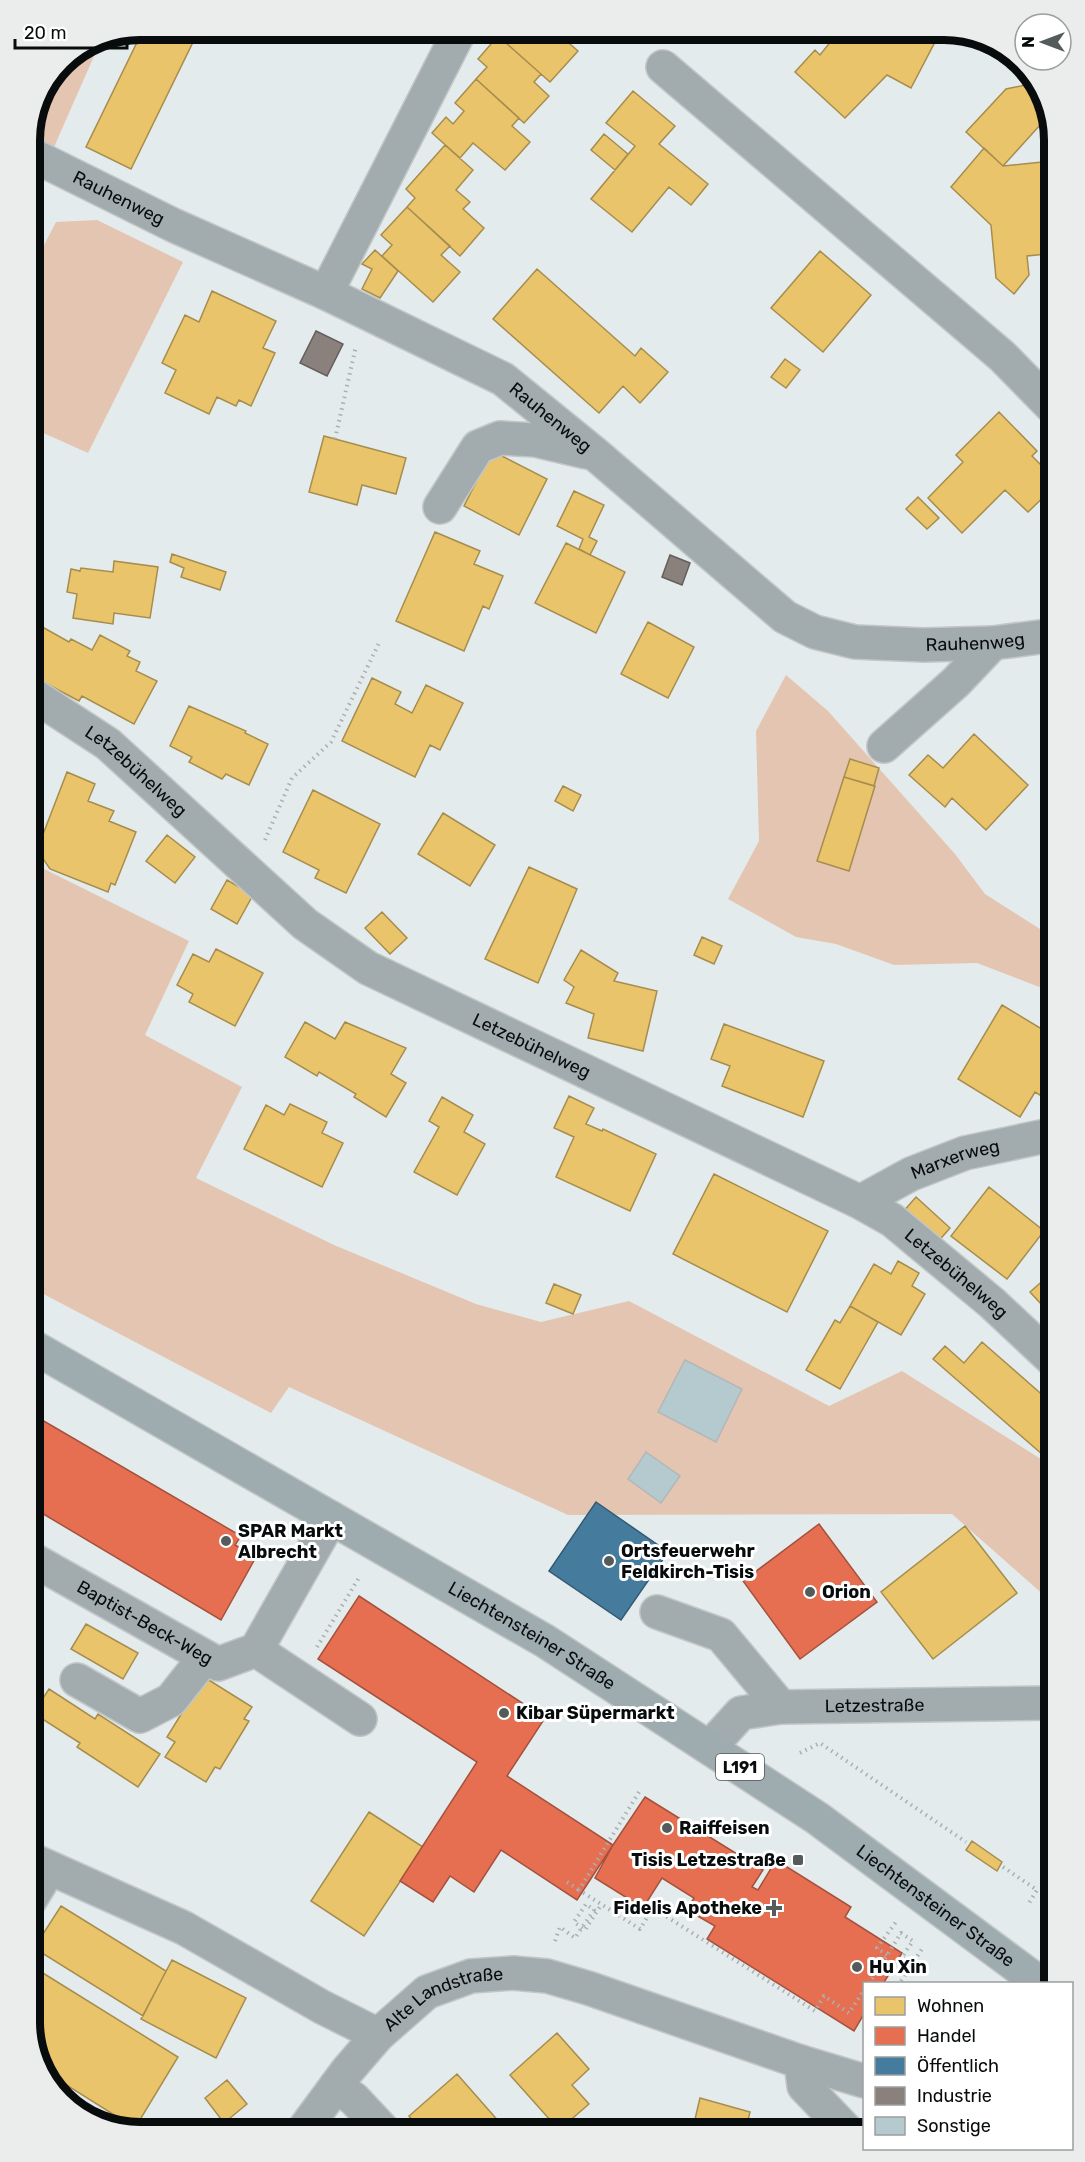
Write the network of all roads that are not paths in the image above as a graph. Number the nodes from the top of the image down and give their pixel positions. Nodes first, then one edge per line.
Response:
1 (455, 40) edge
2 (663, 67) dead end
3 (41, 159) edge
4 (326, 293) junction
5 (1045, 400) edge
6 (594, 453) junction
7 (440, 507) dead end
8 (1045, 636) edge
9 (993, 643) junction
10 (41, 700) edge
11 (884, 746) dead end
12 (1045, 1136) edge
13 (860, 1202) junction
14 (40, 1351) edge
15 (1045, 1353) edge
16 (331, 1518) junction
17 (40, 1564) edge
18 (657, 1612) dead end
19 (256, 1650) junction
20 (206, 1657) junction
21 (77, 1680) dead end
22 (1045, 1703) edge
23 (781, 1707) junction
24 (360, 1719) dead end
25 (710, 1747) junction
26 (40, 1864) edge
27 (1040, 1982) edge
28 (378, 2035) junction
29 (801, 2062) junction
30 (863, 2080) edge
31 (336, 2086) junction
32 (310, 2121) edge
33 (375, 2121) edge
34 (838, 2121) edge

1 - 4 street
2 - 5 street
3 - 4 street, Rauhenweg
4 - 6 street, Rauhenweg
6 - 7 street
6 - 9 street, Rauhenweg
8 - 9 street, Rauhenweg
9 - 11 street
10 - 13 street, Letzebühelweg
12 - 13 street, Marxerweg
13 - 15 street, Letzebühelweg
14 - 16 main road, Liechtensteiner Straße / L191
16 - 19 street
16 - 25 main road, Liechtensteiner Straße / L191
17 - 20 street, Baptist-Beck-Weg
18 - 23 street
19 - 20 street, Baptist-Beck-Weg
19 - 24 street
20 - 21 street
22 - 23 street, Letzestraße
23 - 25 street, Letzestraße
25 - 27 main road, Liechtensteiner Straße / L191
26 - 28 street, Alte Landstraße
28 - 29 street, Alte Landstraße
28 - 31 street
29 - 30 street, Alte Landstraße
29 - 34 street
31 - 32 street
31 - 33 street

